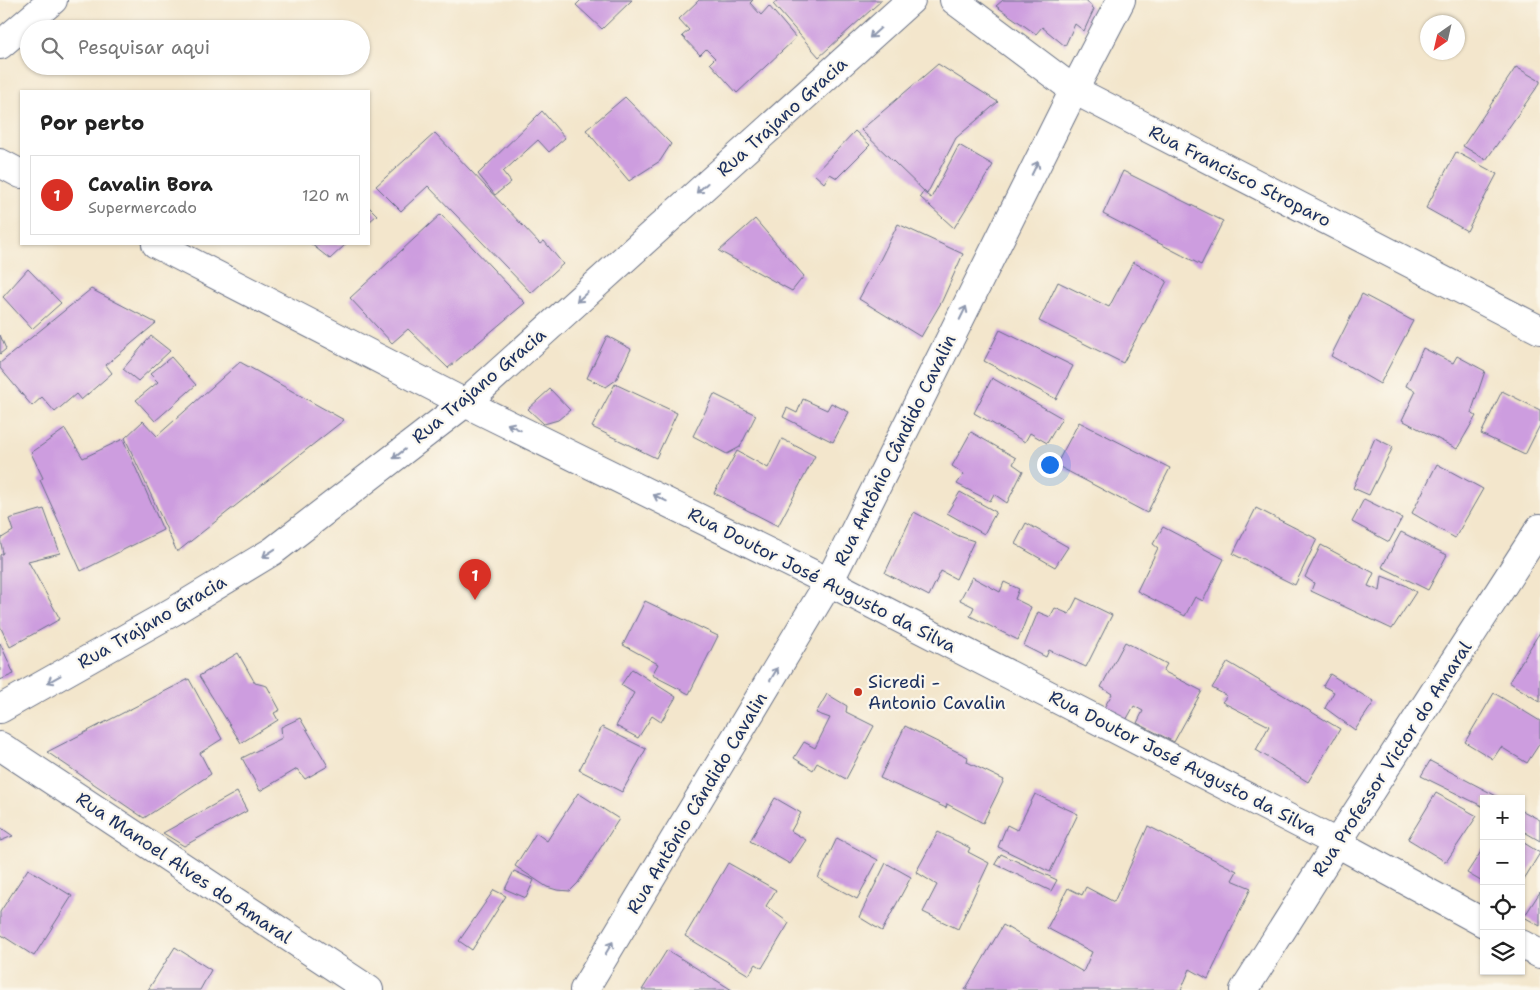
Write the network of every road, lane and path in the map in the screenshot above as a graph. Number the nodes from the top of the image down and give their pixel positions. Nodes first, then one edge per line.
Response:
1 (53, 0) edge
2 (911, 0) edge
3 (954, 0) edge
4 (1121, 0) edge
5 (30, 20) edge
6 (20, 29) edge
7 (0, 46) edge
8 (1074, 90) junction
9 (0, 163) edge
10 (20, 173) edge
11 (158, 245) edge
12 (1540, 330) edge
13 (465, 403) junction
14 (1540, 528) edge
15 (829, 582) junction
16 (0, 709) edge
17 (0, 746) edge
18 (1337, 842) junction
19 (1480, 921) edge
20 (1525, 946) edge
21 (1540, 954) edge
22 (369, 990) edge
23 (584, 990) edge
24 (1244, 990) edge

1 - 5 street
2 -> 13 street, Rua Trajano Gracia
3 - 8 street, Rua Francisco Stroparo
4 - 8 street, Rua Antônio Cândido Cavalin
6 - 7 street
8 - 12 street, Rua Francisco Stroparo
15 -> 8 street, Rua Antônio Cândido Cavalin
9 - 10 street
11 - 13 street, Rua Doutor José Augusto da Silva
15 -> 13 street, Rua Doutor José Augusto da Silva
13 -> 16 street, Rua Trajano Gracia
14 - 18 street, Rua Professor Victor do Amaral
15 - 18 street, Rua Doutor José Augusto da Silva
23 -> 15 street, Rua Antônio Cândido Cavalin
17 - 22 street, Rua Manoel Alves do Amaral
18 - 19 street, Rua Doutor José Augusto da Silva
18 - 24 street, Rua Professor Victor do Amaral
20 - 21 street

